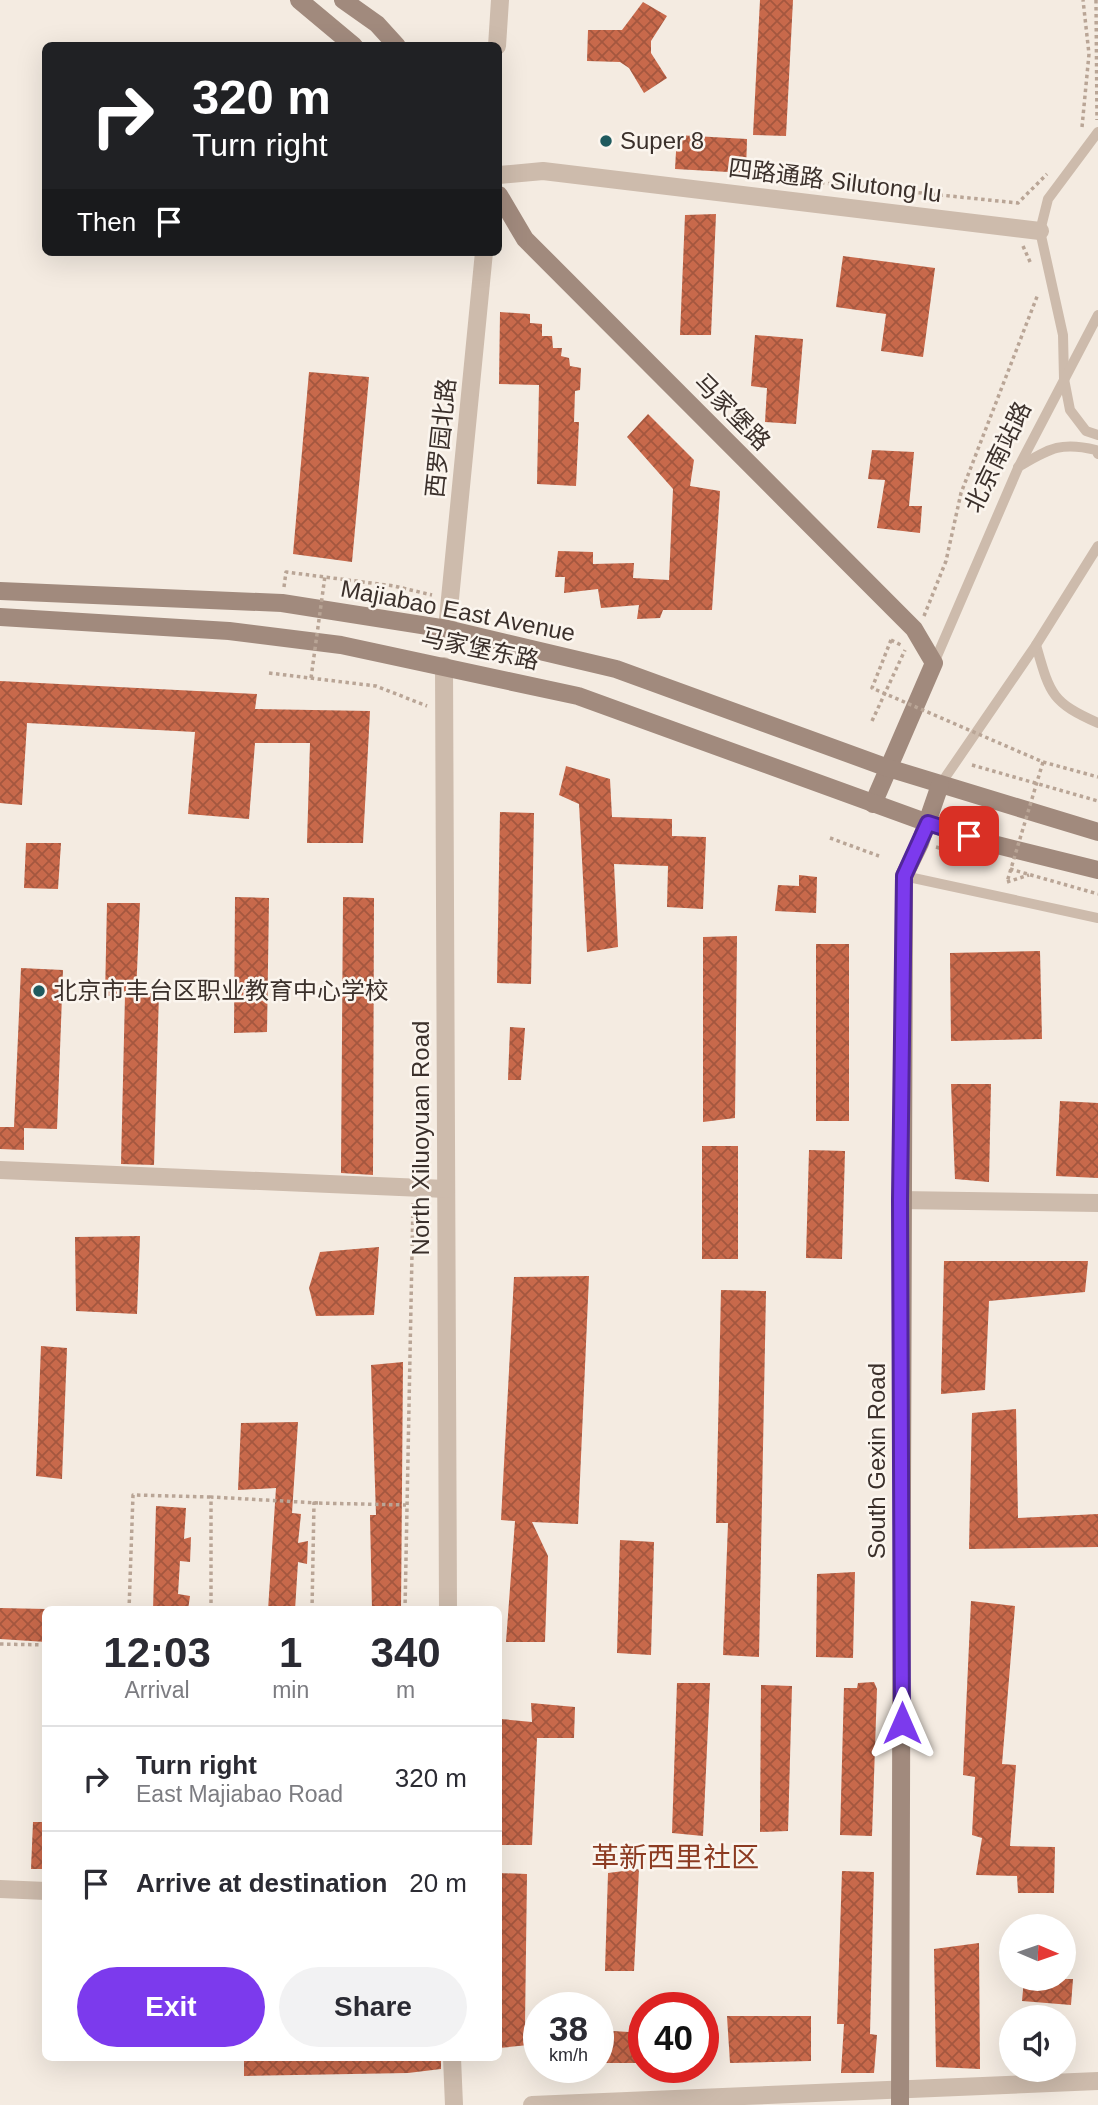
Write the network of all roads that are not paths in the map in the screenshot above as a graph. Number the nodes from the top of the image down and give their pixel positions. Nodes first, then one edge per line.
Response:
1 (299, 0) edge
2 (343, 0) edge
3 (500, 0) edge
4 (349, 42) edge
5 (393, 42) edge
6 (497, 42) edge
7 (1098, 134) edge
8 (502, 175) edge
9 (502, 200) edge
10 (1041, 231) junction
11 (484, 256) edge
12 (1098, 315) edge
13 (1064, 379) junction
14 (1098, 435) edge
15 (1098, 454) edge
16 (1018, 468) junction
17 (1098, 546) edge
18 (0, 592) edge
19 (0, 617) edge
20 (447, 629) junction
21 (1036, 645) junction
22 (934, 663) junction
23 (444, 666) junction
24 (1098, 723) edge
25 (888, 768) junction
26 (940, 785) junction
27 (873, 804) junction
28 (928, 823) junction
29 (1098, 832) edge
30 (1098, 870) edge
31 (904, 876) junction
32 (1098, 918) edge
33 (0, 1170) edge
34 (446, 1189) junction
35 (900, 1200) junction
36 (1098, 1203) edge
37 (447, 1606) edge
38 (0, 1889) edge
39 (42, 1891) edge
40 (452, 2061) edge
41 (1098, 2081) edge
42 (901, 2098) edge
43 (454, 2105) edge
44 (532, 2105) edge

1 - 4 main road
2 - 5 main road
3 - 6 street
7 - 10 lane, 北京南站路
8 - 10 street, 四路通路 Silutong lu
9 - 22 main road, 马家堡路
10 - 13 lane, 北京南站路
11 - 20 street, 西罗园北路
12 - 13 lane
13 - 14 lane
13 - 16 lane, 北京南站路
15 - 16 lane
16 - 22 lane, 北京南站路
17 - 21 lane
18 - 20 main road, Majiabao East Avenue
19 - 23 main road, 马家堡东路
20 - 25 main road, Majiabao East Avenue
21 - 24 lane
21 - 26 lane
22 - 25 main road, 北京南站路
23 - 27 main road, 马家堡东路
23 - 34 street, North Xiluoyuan Road
25 - 26 main road
25 - 27 main road, 北京南站路
26 - 28 main road, South Gexin Road
26 - 29 main road
27 - 28 main road, 马家堡东路
28 - 30 main road, 马家堡东路
28 - 31 main road, South Gexin Road
31 - 32 lane
31 - 35 main road, South Gexin Road
33 - 34 street
34 - 37 street, North Xiluoyuan Road
35 - 36 street
35 - 42 main road, South Gexin Road
38 - 39 street
40 - 43 street
41 - 42 street
42 - 44 street

